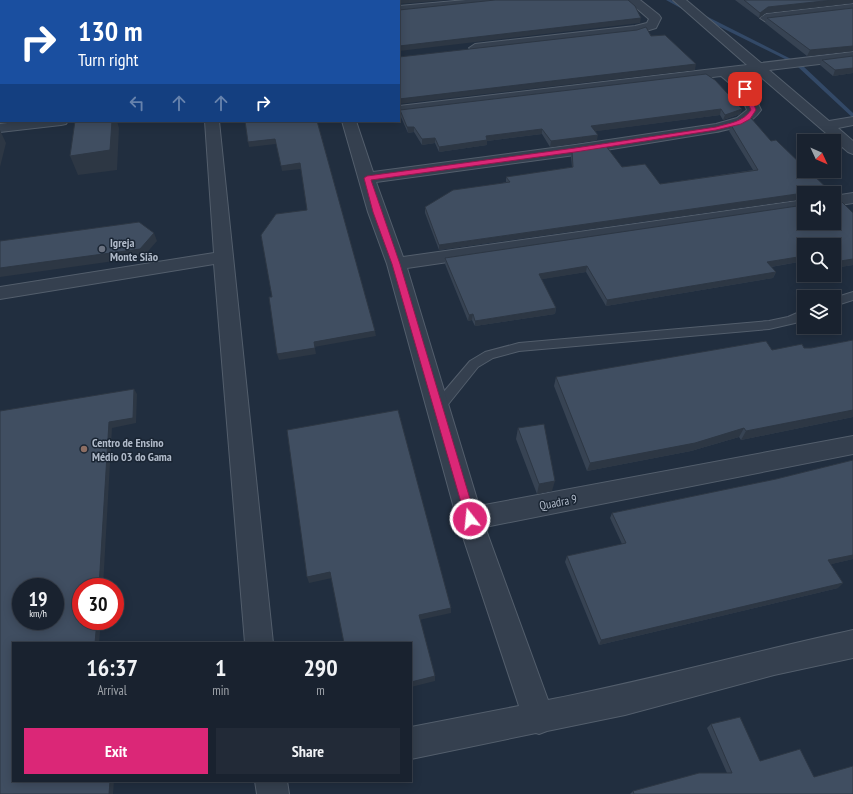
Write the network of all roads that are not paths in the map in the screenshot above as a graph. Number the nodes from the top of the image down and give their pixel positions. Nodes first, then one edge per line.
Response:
1 (502, 0) edge
2 (633, 0) edge
3 (681, 2) edge
4 (853, 8) edge
5 (400, 10) edge
6 (766, 18) edge
7 (462, 50) edge
8 (853, 56) edge
9 (758, 67) junction
10 (723, 71) junction
11 (400, 110) edge
12 (853, 121) edge
13 (52, 122) edge
14 (212, 122) edge
15 (349, 122) edge
16 (826, 126) junction
17 (0, 128) edge
18 (853, 148) edge
19 (367, 178) junction
20 (853, 198) edge
21 (841, 200) edge
22 (797, 206) edge
23 (223, 257) junction
24 (396, 264) junction
25 (0, 293) edge
26 (853, 296) edge
27 (841, 300) edge
28 (797, 317) edge
29 (437, 408) junction
30 (853, 445) edge
31 (470, 519) junction
32 (259, 642) edge
33 (853, 644) edge
34 (539, 719) junction
35 (412, 743) edge
36 (272, 782) edge
37 (273, 794) edge

1 - 5 street
2 - 7 street
3 - 9 street
4 - 6 street
8 - 9 street
9 - 10 street
9 - 16 street
10 - 11 street
10 - 19 street
12 - 16 street
13 - 17 street
14 - 23 street
15 - 19 street
16 - 18 street
19 - 24 street
20 - 21 street
22 - 24 street
23 - 25 street
23 - 32 street
24 - 29 street
26 - 27 lane
28 - 29 lane
29 - 31 street
30 - 31 street, Quadra 9
31 - 34 street
33 - 34 street
34 - 35 street
36 - 37 street

